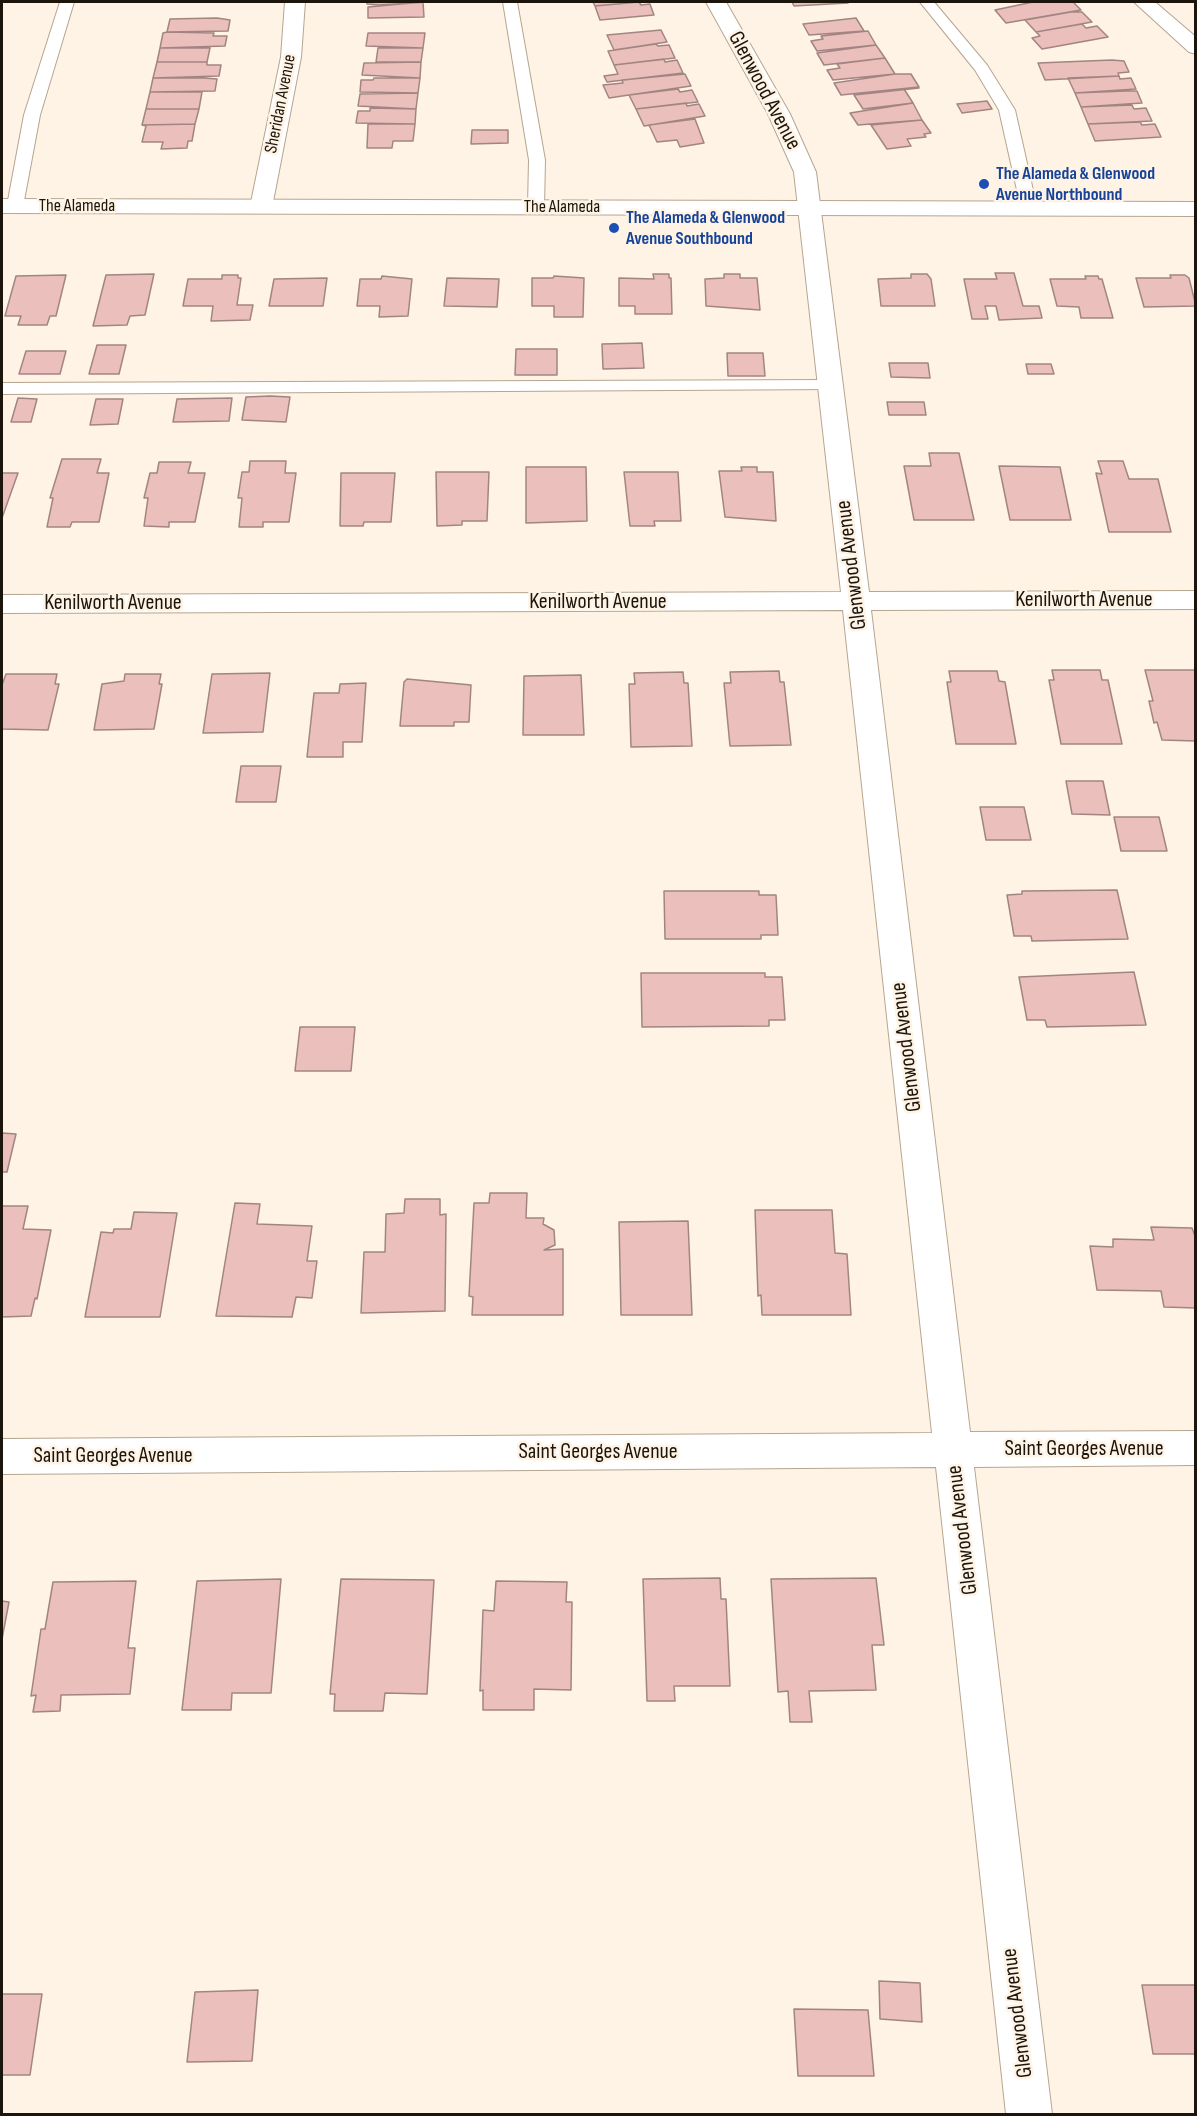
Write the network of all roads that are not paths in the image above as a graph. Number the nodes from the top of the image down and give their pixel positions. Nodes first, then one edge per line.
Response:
1 (67, 2) edge
2 (295, 2) edge
3 (510, 2) edge
4 (716, 2) edge
5 (927, 2) edge
6 (1144, 2) edge
7 (1196, 48) edge
8 (8, 206) edge
9 (261, 207) junction
10 (536, 207) junction
11 (811, 208) junction
12 (1029, 208) junction
13 (1196, 208) edge
14 (831, 385) junction
15 (2, 389) edge
16 (1196, 600) edge
17 (856, 601) junction
18 (2, 604) edge
19 (1196, 1448) edge
20 (954, 1450) junction
21 (2, 1457) edge
22 (1029, 2115) edge

1 - 8 lane
2 - 9 street, Sheridan Avenue
3 - 10 lane
4 - 11 street, Glenwood Avenue
5 - 12 lane
6 - 7 street
8 - 9 street, The Alameda
9 - 10 street, The Alameda
10 - 11 street, The Alameda
11 - 12 street, The Alameda
11 - 14 street, Glenwood Avenue
12 - 13 street, The Alameda
14 - 15 lane
14 - 17 street, Glenwood Avenue
16 - 17 street, Kenilworth Avenue
17 - 18 street, Kenilworth Avenue
17 - 20 street, Glenwood Avenue
19 - 20 street, Saint Georges Avenue
20 - 21 street, Saint Georges Avenue
20 - 22 street, Glenwood Avenue

